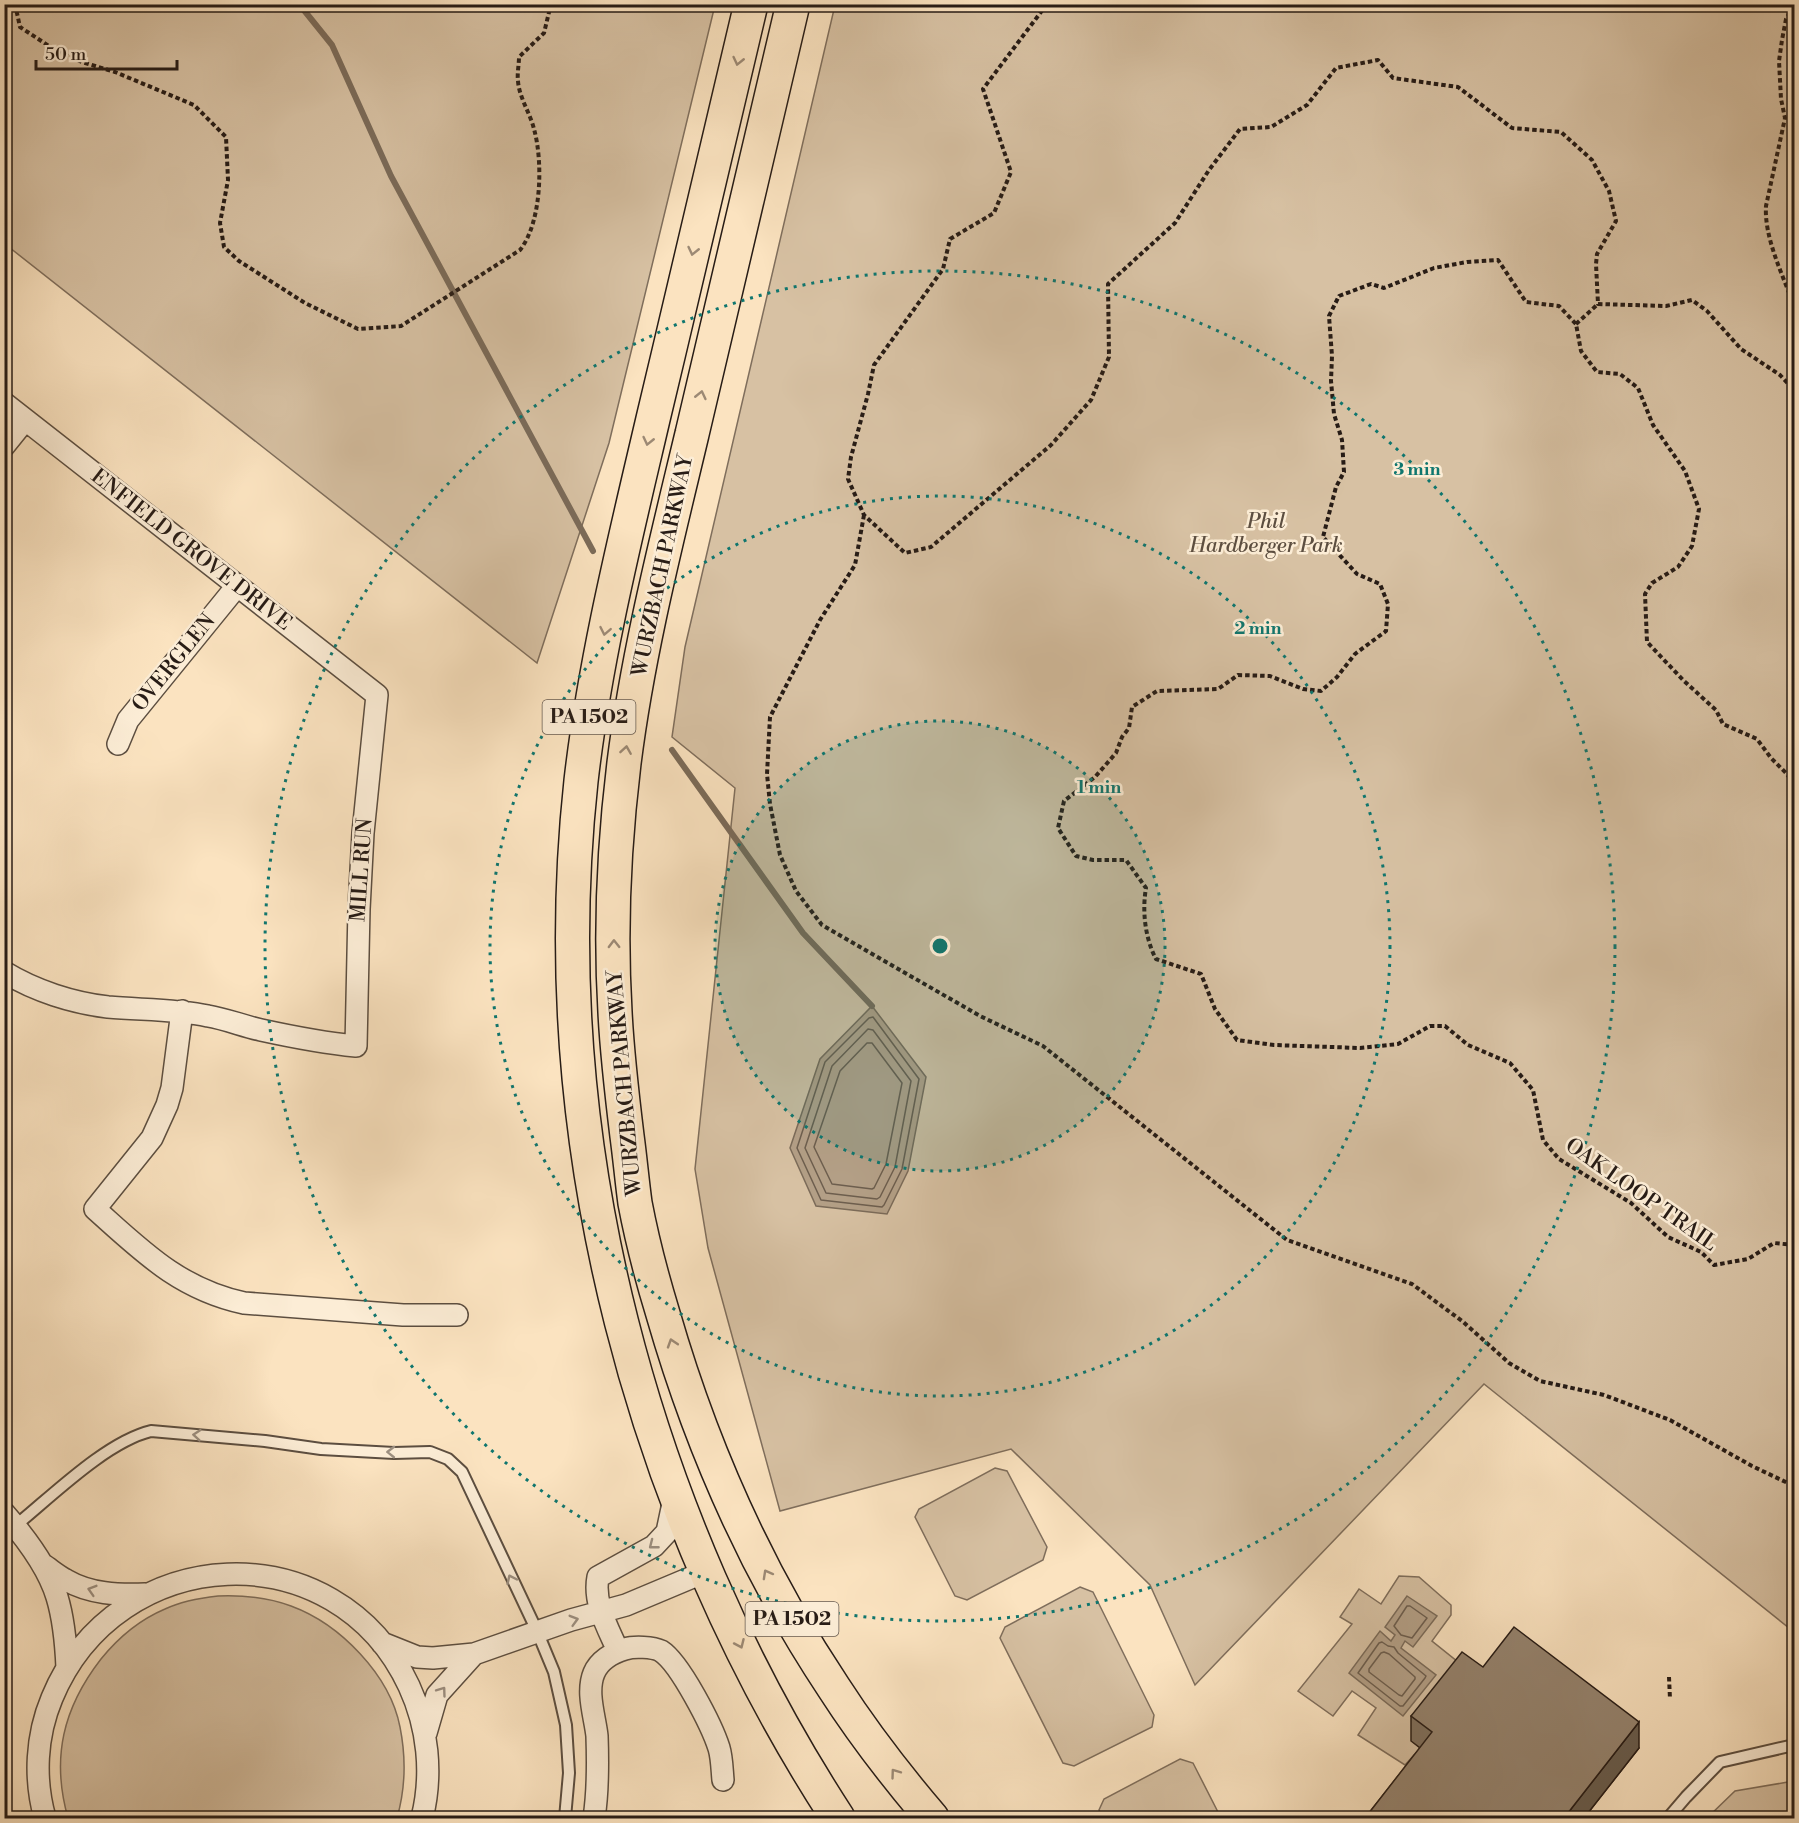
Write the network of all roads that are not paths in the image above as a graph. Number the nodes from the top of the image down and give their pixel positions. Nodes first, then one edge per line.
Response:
1 (751, 4) edge
2 (794, 4) edge
3 (4, 403) edge
4 (25, 420) junction
5 (4, 446) edge
6 (237, 586) junction
7 (377, 695) joint
8 (118, 744) dead end
9 (4, 972) edge
10 (182, 1011) junction
11 (457, 1315) dead end
12 (675, 1494) junction
13 (8, 1526) edge
14 (41, 1563) junction
15 (707, 1571) junction
16 (148, 1593) junction
17 (601, 1612) junction
18 (542, 1630) junction
19 (382, 1643) junction
20 (618, 1652) junction
21 (474, 1654) junction
22 (67, 1668) junction
23 (425, 1737) junction
24 (1794, 1745) edge
25 (723, 1780) dead end
26 (45, 1818) edge
27 (422, 1818) edge
28 (565, 1818) edge
29 (594, 1818) edge
30 (838, 1818) edge
31 (932, 1818) edge
32 (1668, 1818) edge

1 -> 12 highway, WURZBACH PARKWAY / PA 1502
31 -> 2 highway, WURZBACH PARKWAY / PA 1502
3 - 4 street, ENFIELD GROVE DRIVE
4 - 5 street
4 - 6 street, ENFIELD GROVE DRIVE
6 - 7 street, ENFIELD GROVE DRIVE
6 - 8 street, OVERGLEN
7 - 10 street, MILL RUN
9 - 10 street
10 - 11 street
12 - 15 highway, WURZBACH PARKWAY / PA 1502
12 -> 17 street
13 - 14 street
18 -> 13 lane
16 -> 14 street
14 - 22 street
15 - 17 street
15 -> 30 highway, WURZBACH PARKWAY / PA 1502
16 - 19 street
16 - 22 street
18 -> 17 street
17 - 20 street
18 - 21 street
18 - 28 lane
19 - 21 street
19 - 23 street
20 - 25 street
20 - 29 street
23 -> 21 street
22 - 26 street
23 - 27 street
24 - 32 lane

